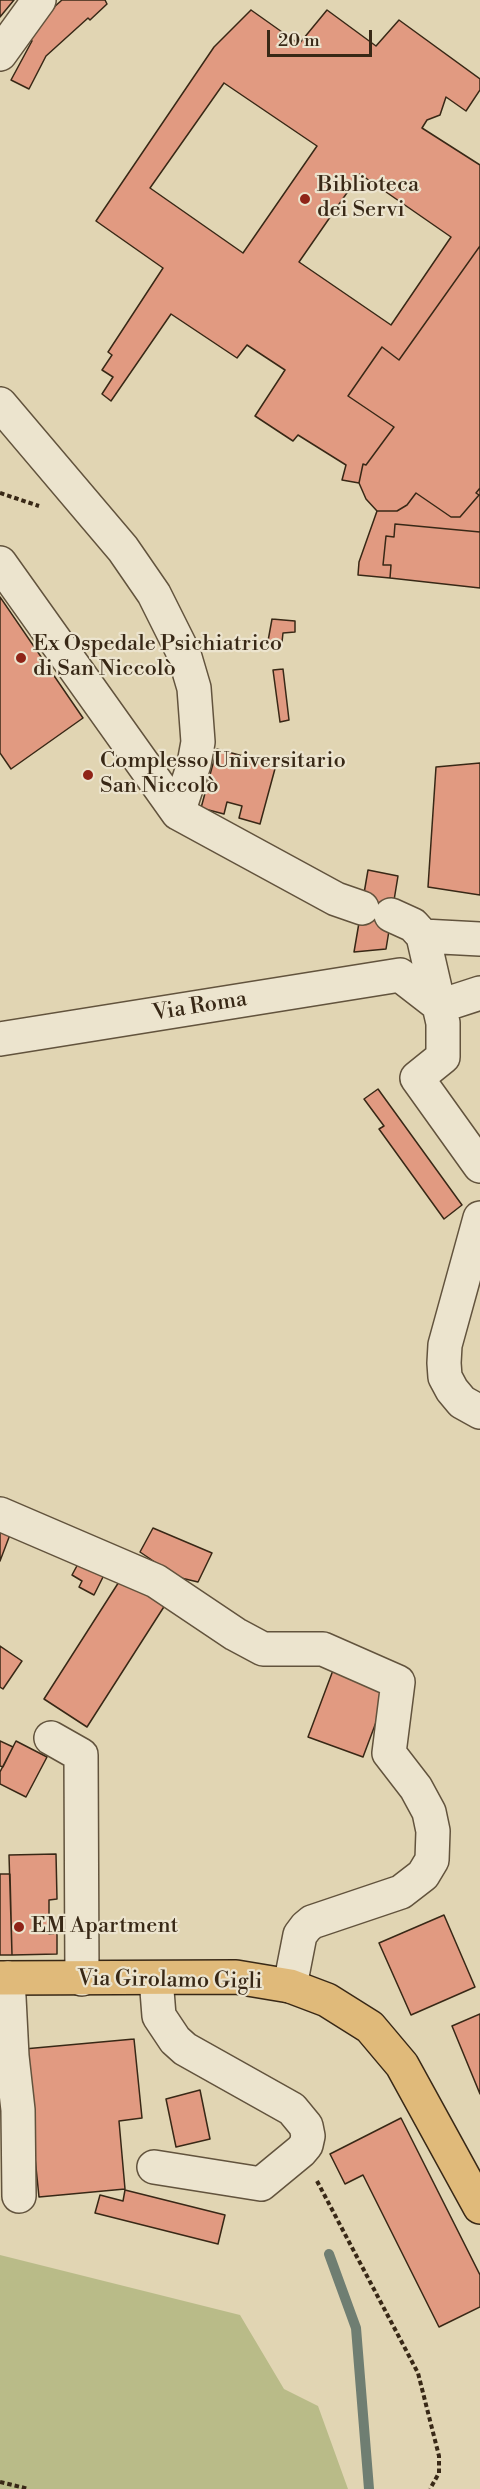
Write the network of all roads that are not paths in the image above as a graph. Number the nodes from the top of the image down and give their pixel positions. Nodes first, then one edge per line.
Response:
1 (39, 0) edge
2 (0, 54) edge
3 (0, 404) edge
4 (0, 563) edge
5 (177, 813) junction
6 (423, 936) junction
7 (480, 939) edge
8 (400, 975) junction
9 (480, 993) edge
10 (440, 1006) junction
11 (0, 1039) edge
12 (480, 1166) edge
13 (480, 1218) edge
14 (480, 1412) edge
15 (0, 1514) edge
16 (51, 1738) dead end
17 (4, 1978) edge
18 (156, 1978) junction
19 (82, 1979) junction
20 (290, 1986) junction
21 (154, 2167) dead end
22 (19, 2196) dead end
23 (480, 2207) edge

1 - 2 street
3 - 5 street
4 - 5 street
5 - 6 street
6 - 7 street
6 - 8 street
6 - 10 street
8 - 10 street
8 - 11 street, Via Roma
9 - 10 street
10 - 12 street
13 - 14 street
15 - 20 street
16 - 19 street
17 - 19 main road, Via Girolamo Gigli
17 - 22 street
18 - 19 main road, Via Girolamo Gigli
18 - 20 main road, Via Girolamo Gigli
18 - 21 street
20 - 23 main road, Via Girolamo Gigli

